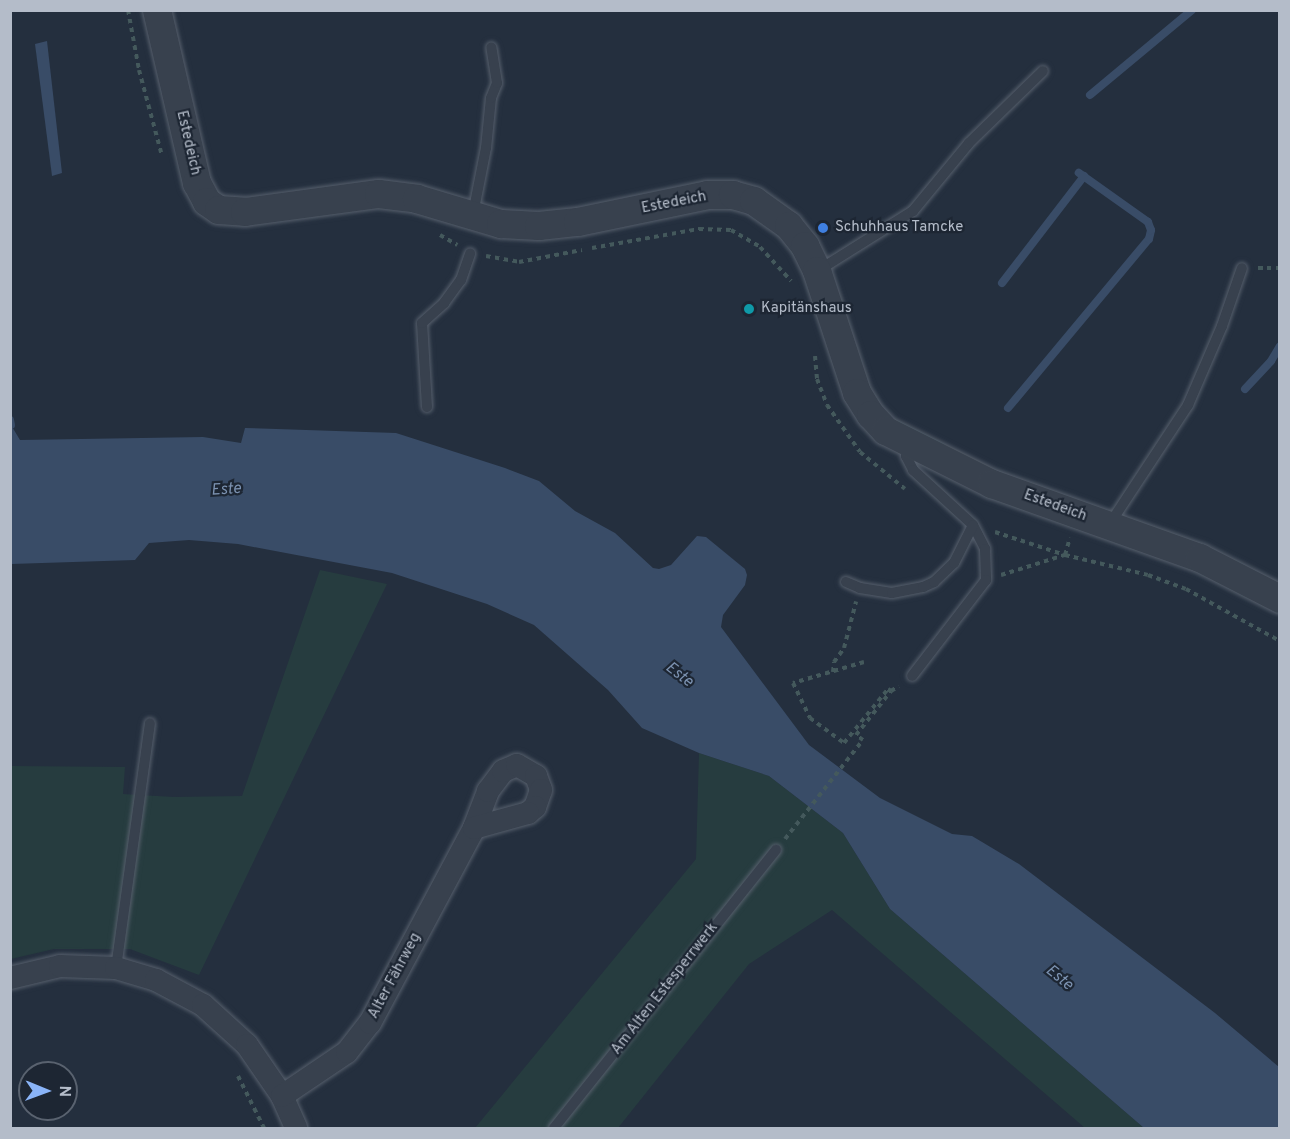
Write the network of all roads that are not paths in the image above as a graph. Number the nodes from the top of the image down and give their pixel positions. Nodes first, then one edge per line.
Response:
1 (158, 10) edge
2 (491, 47) dead end
3 (1043, 71) dead end
4 (472, 218) junction
5 (470, 254) road end
6 (1242, 268) dead end
7 (818, 271) junction
8 (427, 407) dead end
9 (907, 443) junction
10 (973, 525) junction
11 (1109, 526) junction
12 (846, 582) dead end
13 (1280, 599) edge
14 (912, 676) road end
15 (150, 723) dead end
16 (474, 828) dead end
17 (776, 850) dead end
18 (116, 968) junction
19 (10, 978) edge
20 (282, 1096) junction
21 (296, 1128) edge
22 (554, 1128) edge

1 - 4 street, Estedeich
2 - 4 lane
3 - 7 lane
4 - 7 street, Estedeich
5 - 8 lane
6 - 11 lane
7 - 9 street, Estedeich
9 - 10 lane
9 - 11 street, Estedeich
10 - 12 lane
10 - 14 lane
11 - 13 street, Estedeich
15 - 18 lane
16 - 20 street, Alter Fährweg
17 - 22 lane, Am Alten Estesperrwerk
18 - 19 street
18 - 20 street
20 - 21 street

